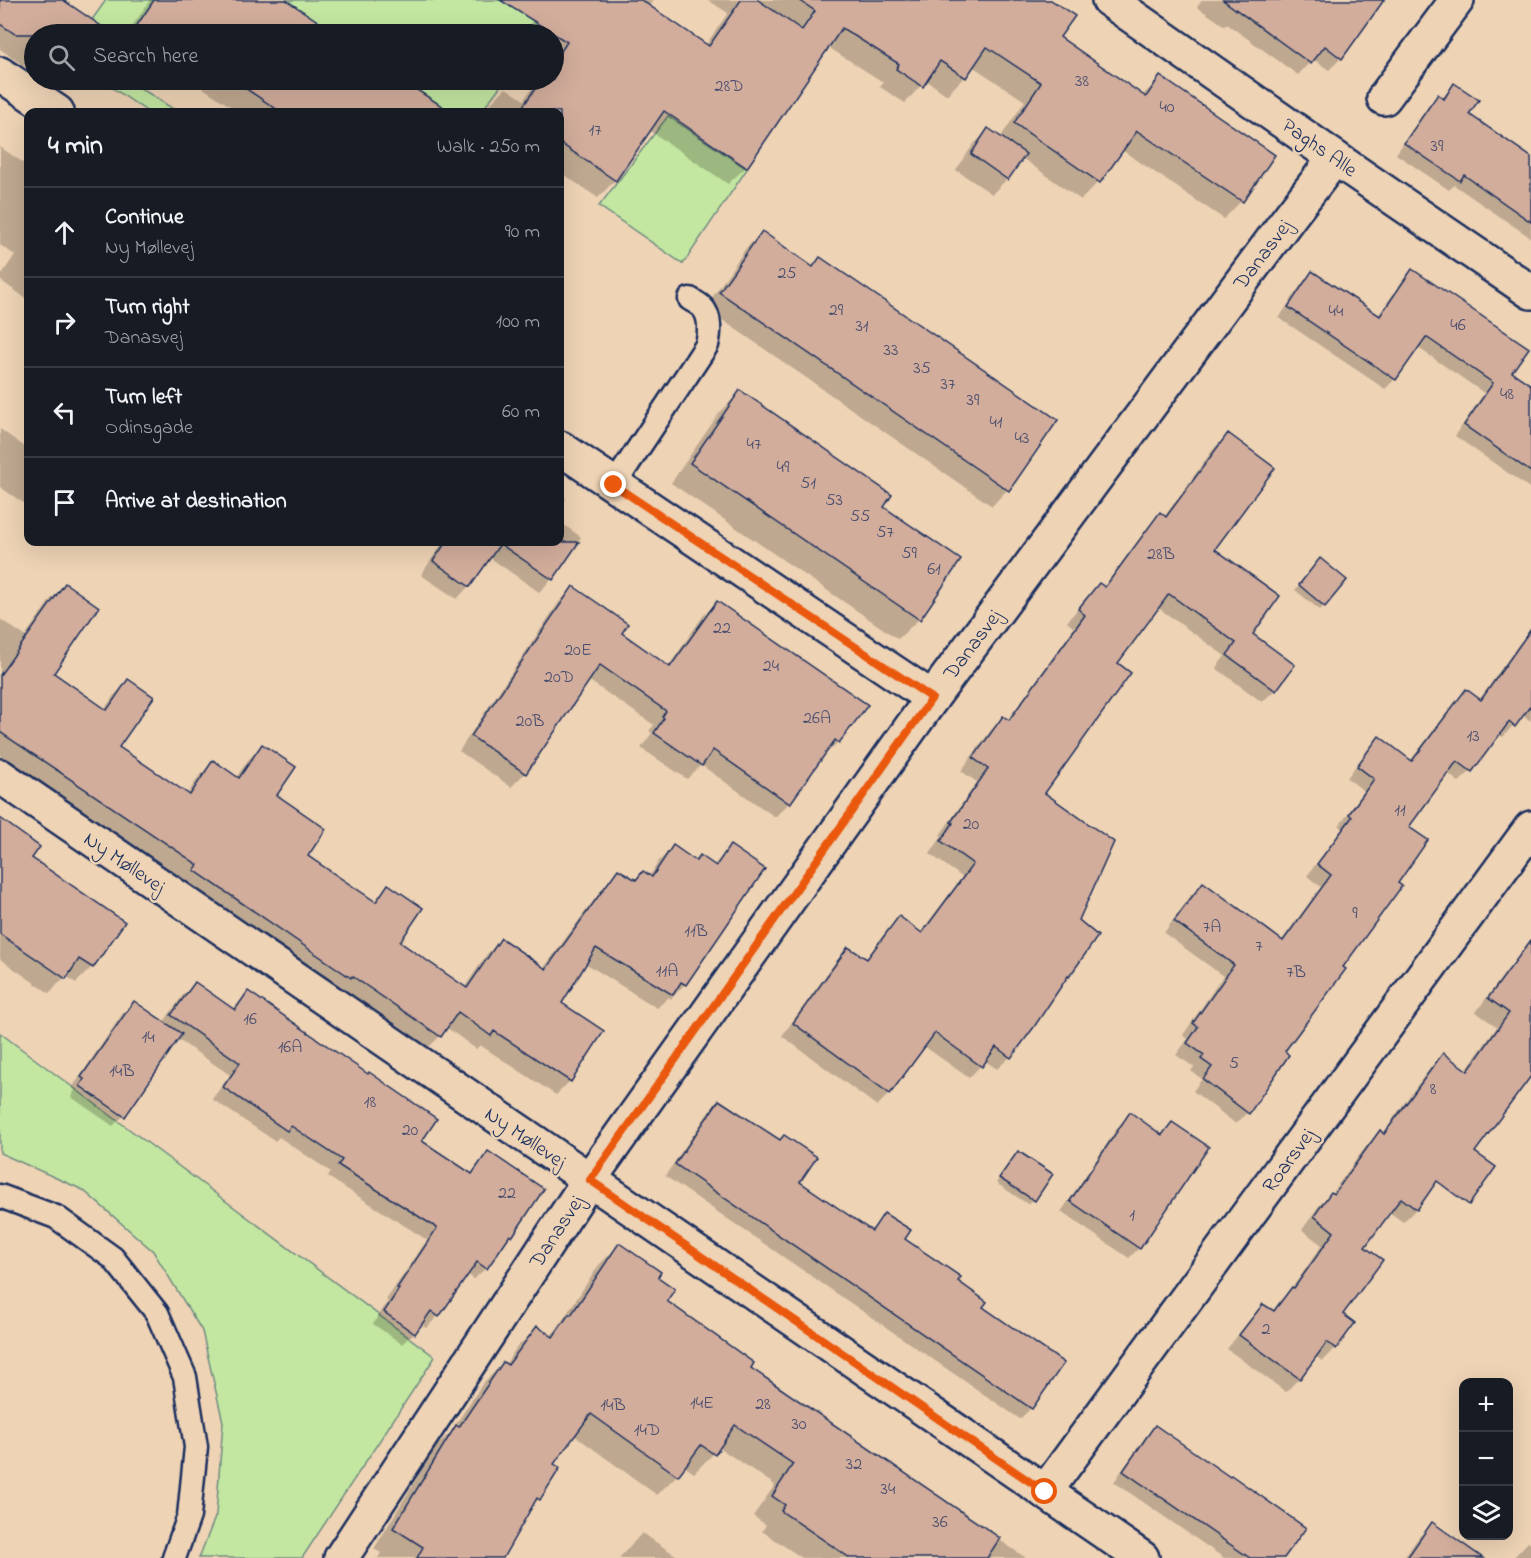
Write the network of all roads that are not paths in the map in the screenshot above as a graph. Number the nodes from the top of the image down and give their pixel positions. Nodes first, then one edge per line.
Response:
1 (1109, 0) edge
2 (1456, 0) edge
3 (0, 74) edge
4 (24, 90) edge
5 (24, 90) edge
6 (1384, 98) dead end
7 (51, 108) edge
8 (1335, 158) junction
9 (1531, 292) edge
10 (690, 299) dead end
11 (564, 451) edge
12 (614, 485) junction
13 (932, 698) junction
14 (0, 776) edge
15 (1531, 828) edge
16 (590, 1180) junction
17 (0, 1196) edge
18 (1045, 1492) junction
19 (174, 1558) edge
20 (341, 1558) edge
21 (1142, 1558) edge

1 - 8 street, Paghs Alle
2 - 6 street
3 - 4 street
5 - 7 street
8 - 9 street, Paghs Alle
8 - 13 street, Danasvej
10 - 12 lane
11 - 12 street
12 - 13 street
13 - 16 street, Danasvej
14 - 16 street, Ny Møllevej
15 - 18 street, Roarsvej
16 - 18 street, Ny Møllevej
16 - 20 street, Danasvej
17 - 19 lane
18 - 21 street, Ny Møllevej

